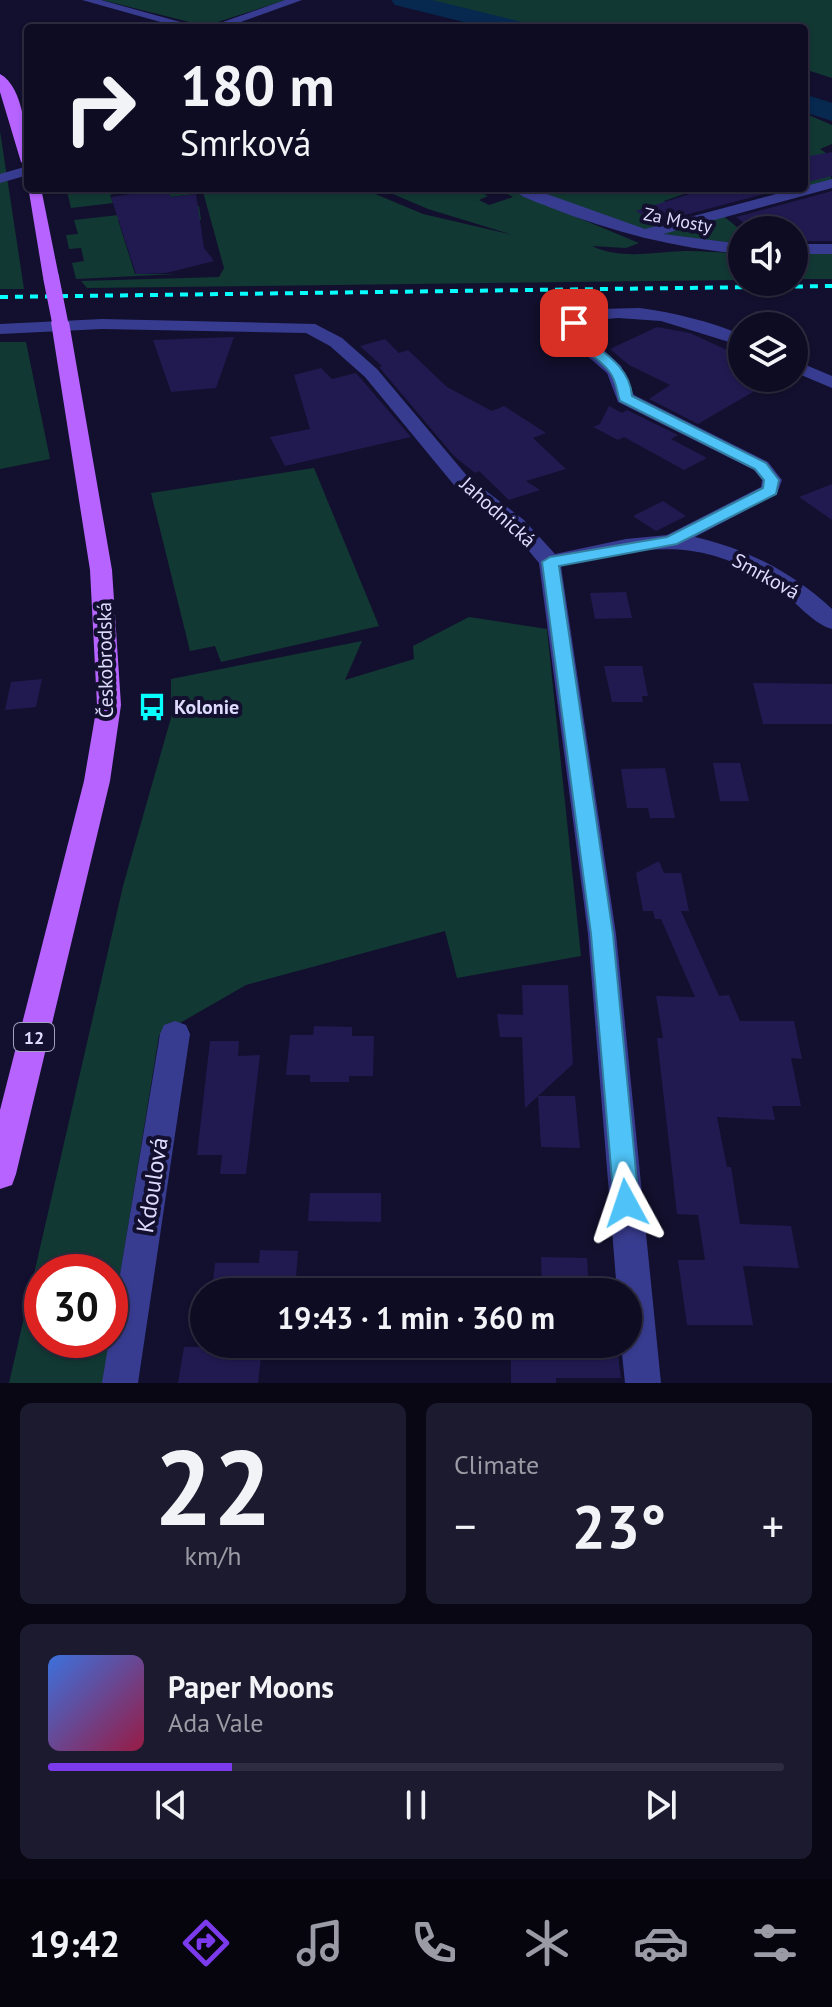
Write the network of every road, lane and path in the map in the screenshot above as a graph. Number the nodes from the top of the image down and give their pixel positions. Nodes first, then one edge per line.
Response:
1 (88, 0) edge
2 (296, 0) edge
3 (181, 24) edge
4 (224, 24) edge
5 (0, 78) edge
6 (24, 147) edge
7 (24, 171) edge
8 (0, 179) edge
9 (832, 183) edge
10 (808, 190) edge
11 (35, 192) edge
12 (529, 192) edge
13 (799, 192) edge
14 (642, 235) junction
15 (728, 248) edge
16 (808, 249) edge
17 (832, 249) edge
18 (60, 323) junction
19 (0, 329) edge
20 (728, 335) edge
21 (808, 372) edge
22 (832, 383) edge
23 (671, 541) junction
24 (550, 562) junction
25 (832, 622) edge
26 (175, 1034) dead end
27 (0, 1174) edge
28 (120, 1383) edge
29 (643, 1383) edge

1 - 3 street
2 - 4 street
5 - 6 main road
7 - 8 street
9 - 10 street
11 - 18 main road, Českobrodská / 12, bridge
12 - 14 street, Za Mosty
13 - 14 street
14 - 15 street, Za Mosty
16 - 17 street
18 - 19 street, Jahodnická
18 - 24 street, Jahodnická
18 - 27 main road, Českobrodská / 12
20 - 23 street
21 - 22 street
23 - 24 street, Smrková
23 - 25 street, Smrková
24 - 29 street, Jahodnická
26 - 28 street, Kdoulová

